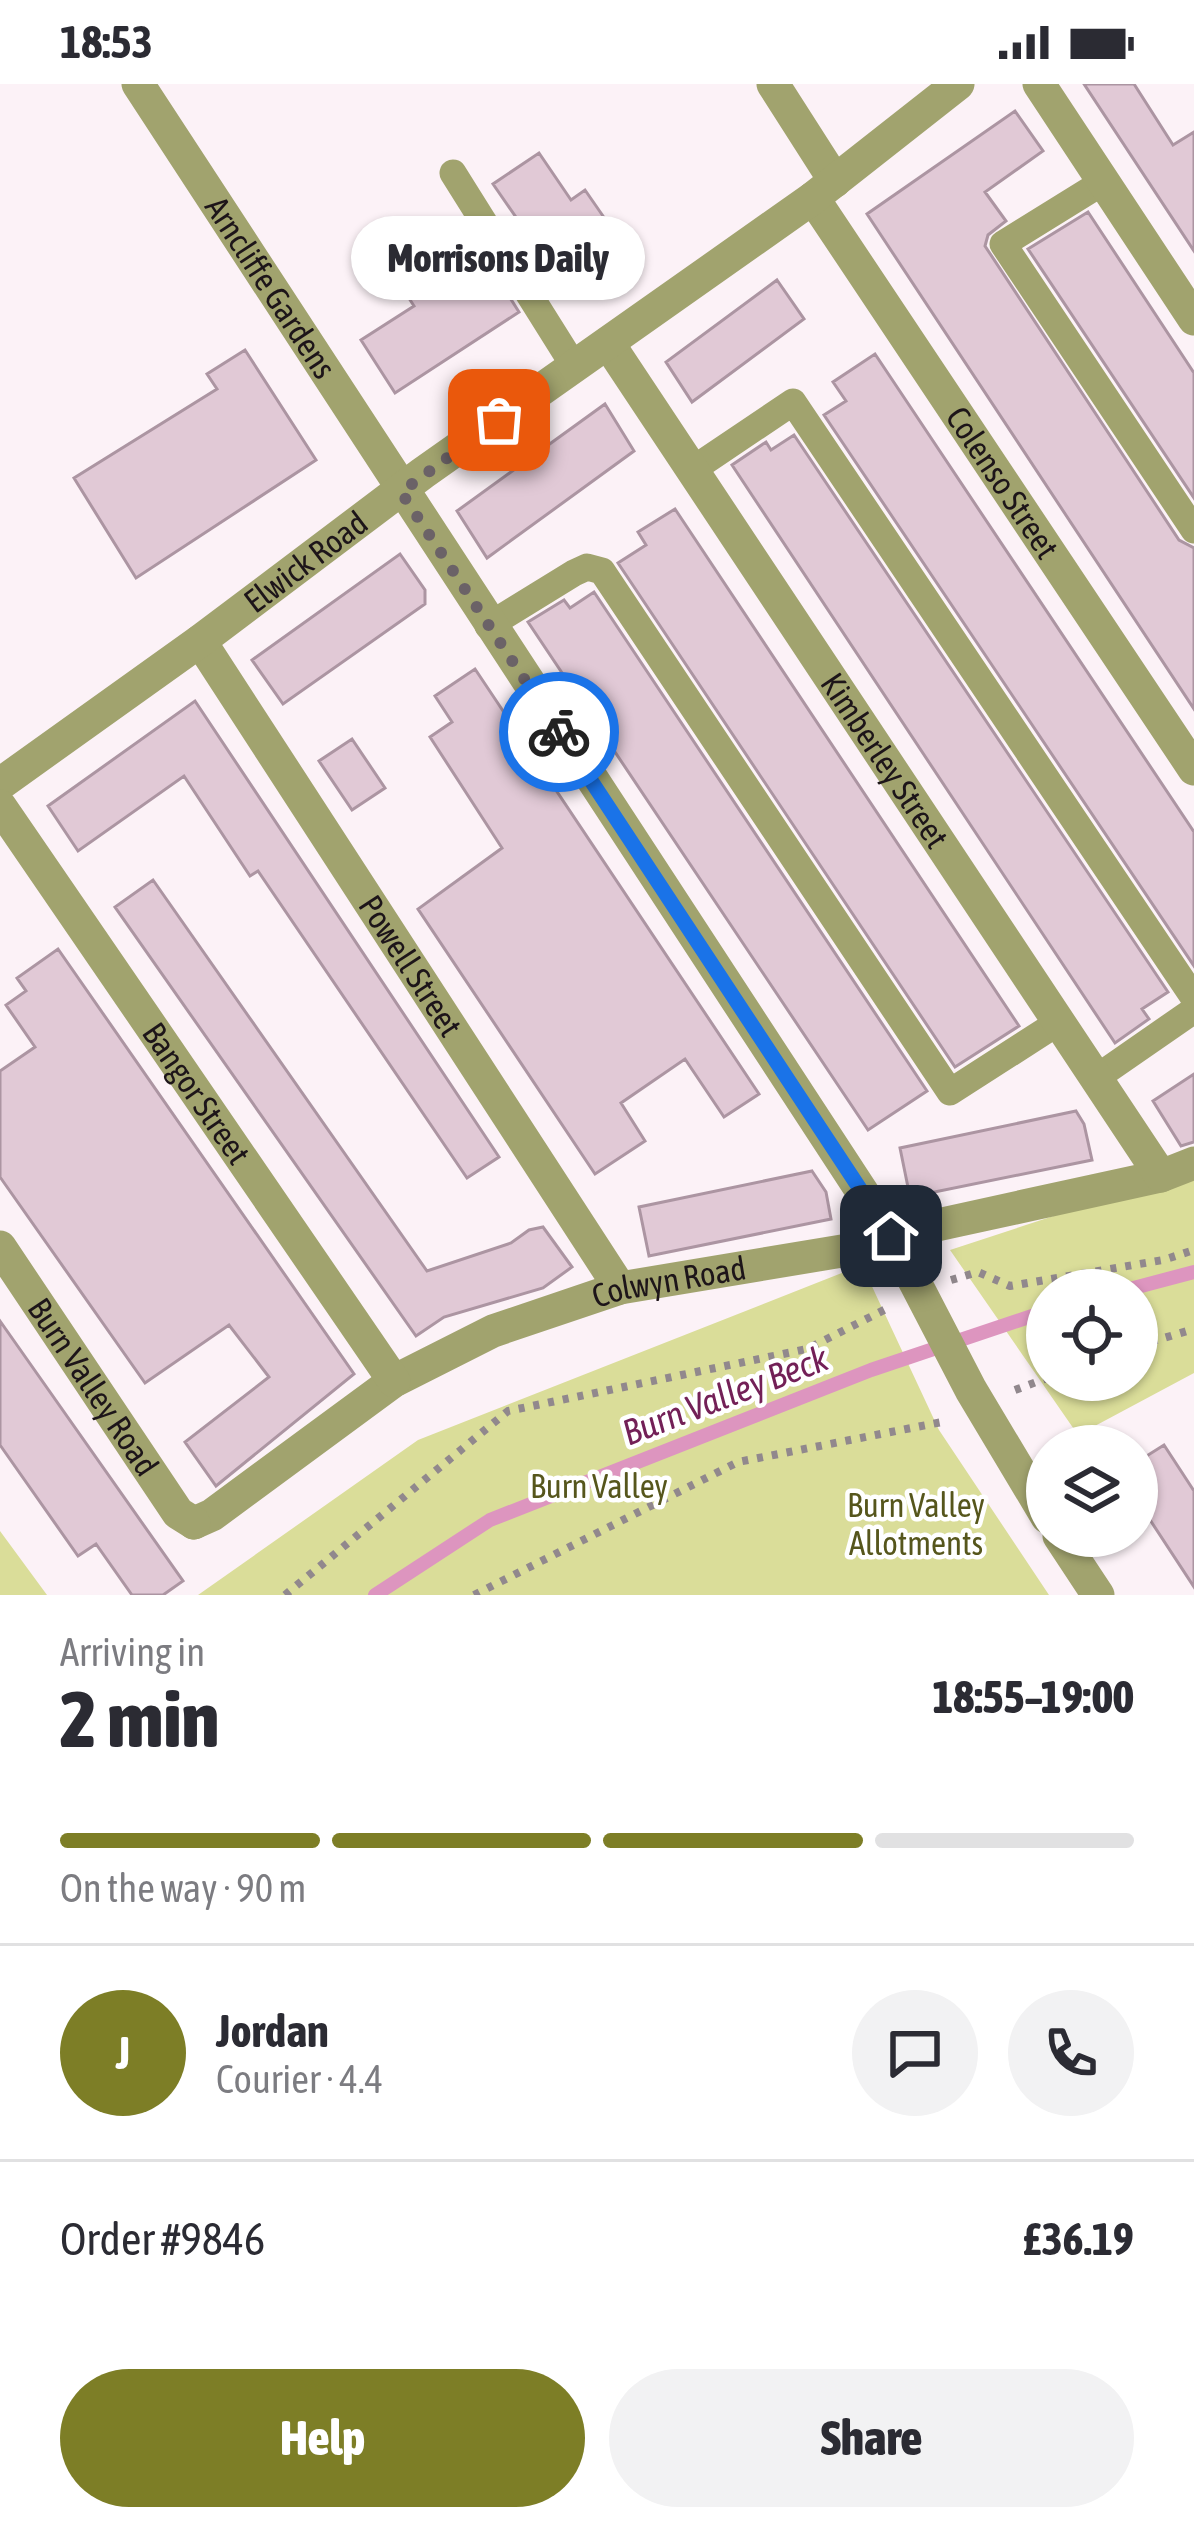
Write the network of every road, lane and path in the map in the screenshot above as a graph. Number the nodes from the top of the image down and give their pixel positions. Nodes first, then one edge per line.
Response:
1 (138, 84) edge
2 (773, 84) edge
3 (958, 84) edge
4 (1039, 84) edge
5 (453, 173) dead end
6 (1103, 182) junction
7 (824, 190) junction
8 (1194, 319) edge
9 (608, 343) junction
10 (574, 366) junction
11 (692, 470) junction
12 (401, 492) junction
13 (1194, 530) edge
14 (488, 626) junction
15 (200, 641) junction
16 (1194, 769) edge
17 (0, 784) edge
18 (0, 806) edge
19 (1194, 998) edge
20 (1194, 1010) edge
21 (1059, 1022) junction
22 (1096, 1078) junction
23 (1194, 1163) edge
24 (1161, 1176) junction
25 (891, 1236) junction
26 (0, 1247) edge
27 (1194, 1250) edge
28 (620, 1288) junction
29 (927, 1300) junction
30 (1194, 1330) edge
31 (1158, 1340) edge
32 (394, 1381) junction
33 (1026, 1384) edge
34 (976, 1398) junction
35 (1026, 1482) edge
36 (194, 1523) joint
37 (1074, 1557) edge
38 (285, 1595) edge
39 (474, 1595) edge
40 (1098, 1595) edge

1 - 12 street, Arncliffe Gardens
2 - 7 street, Colenso Street
3 - 7 street, Elwick Road
4 - 6 street
5 - 10 lane
6 - 8 street
6 - 13 lane
7 - 9 street, Elwick Road
7 - 16 street, Colenso Street
9 - 10 street, Elwick Road
9 - 11 street, Kimberley Street
10 - 12 street, Elwick Road
11 - 19 lane
11 - 21 street, Kimberley Street
12 - 14 street, Arncliffe Gardens
12 - 15 street, Elwick Road
14 - 21 lane
14 - 25 street, Arncliffe Gardens
15 - 17 street, Elwick Road
15 - 28 street, Powell Street
18 - 32 street, Bangor Street
20 - 22 lane
21 - 22 street, Kimberley Street
22 - 24 street, Kimberley Street
23 - 24 street, Colwyn Road
24 - 25 street, Colwyn Road
25 - 28 street, Colwyn Road
25 - 29 street, Arncliffe Gardens
26 - 36 street, Burn Valley Road
27 - 29 path
28 - 32 street, Colwyn Road
29 - 34 street, Arncliffe Gardens
29 - 38 path
30 - 31 path
32 - 36 street, Colwyn Road
33 - 34 path
34 - 35 street, Arncliffe Gardens
34 - 39 path
37 - 40 street

